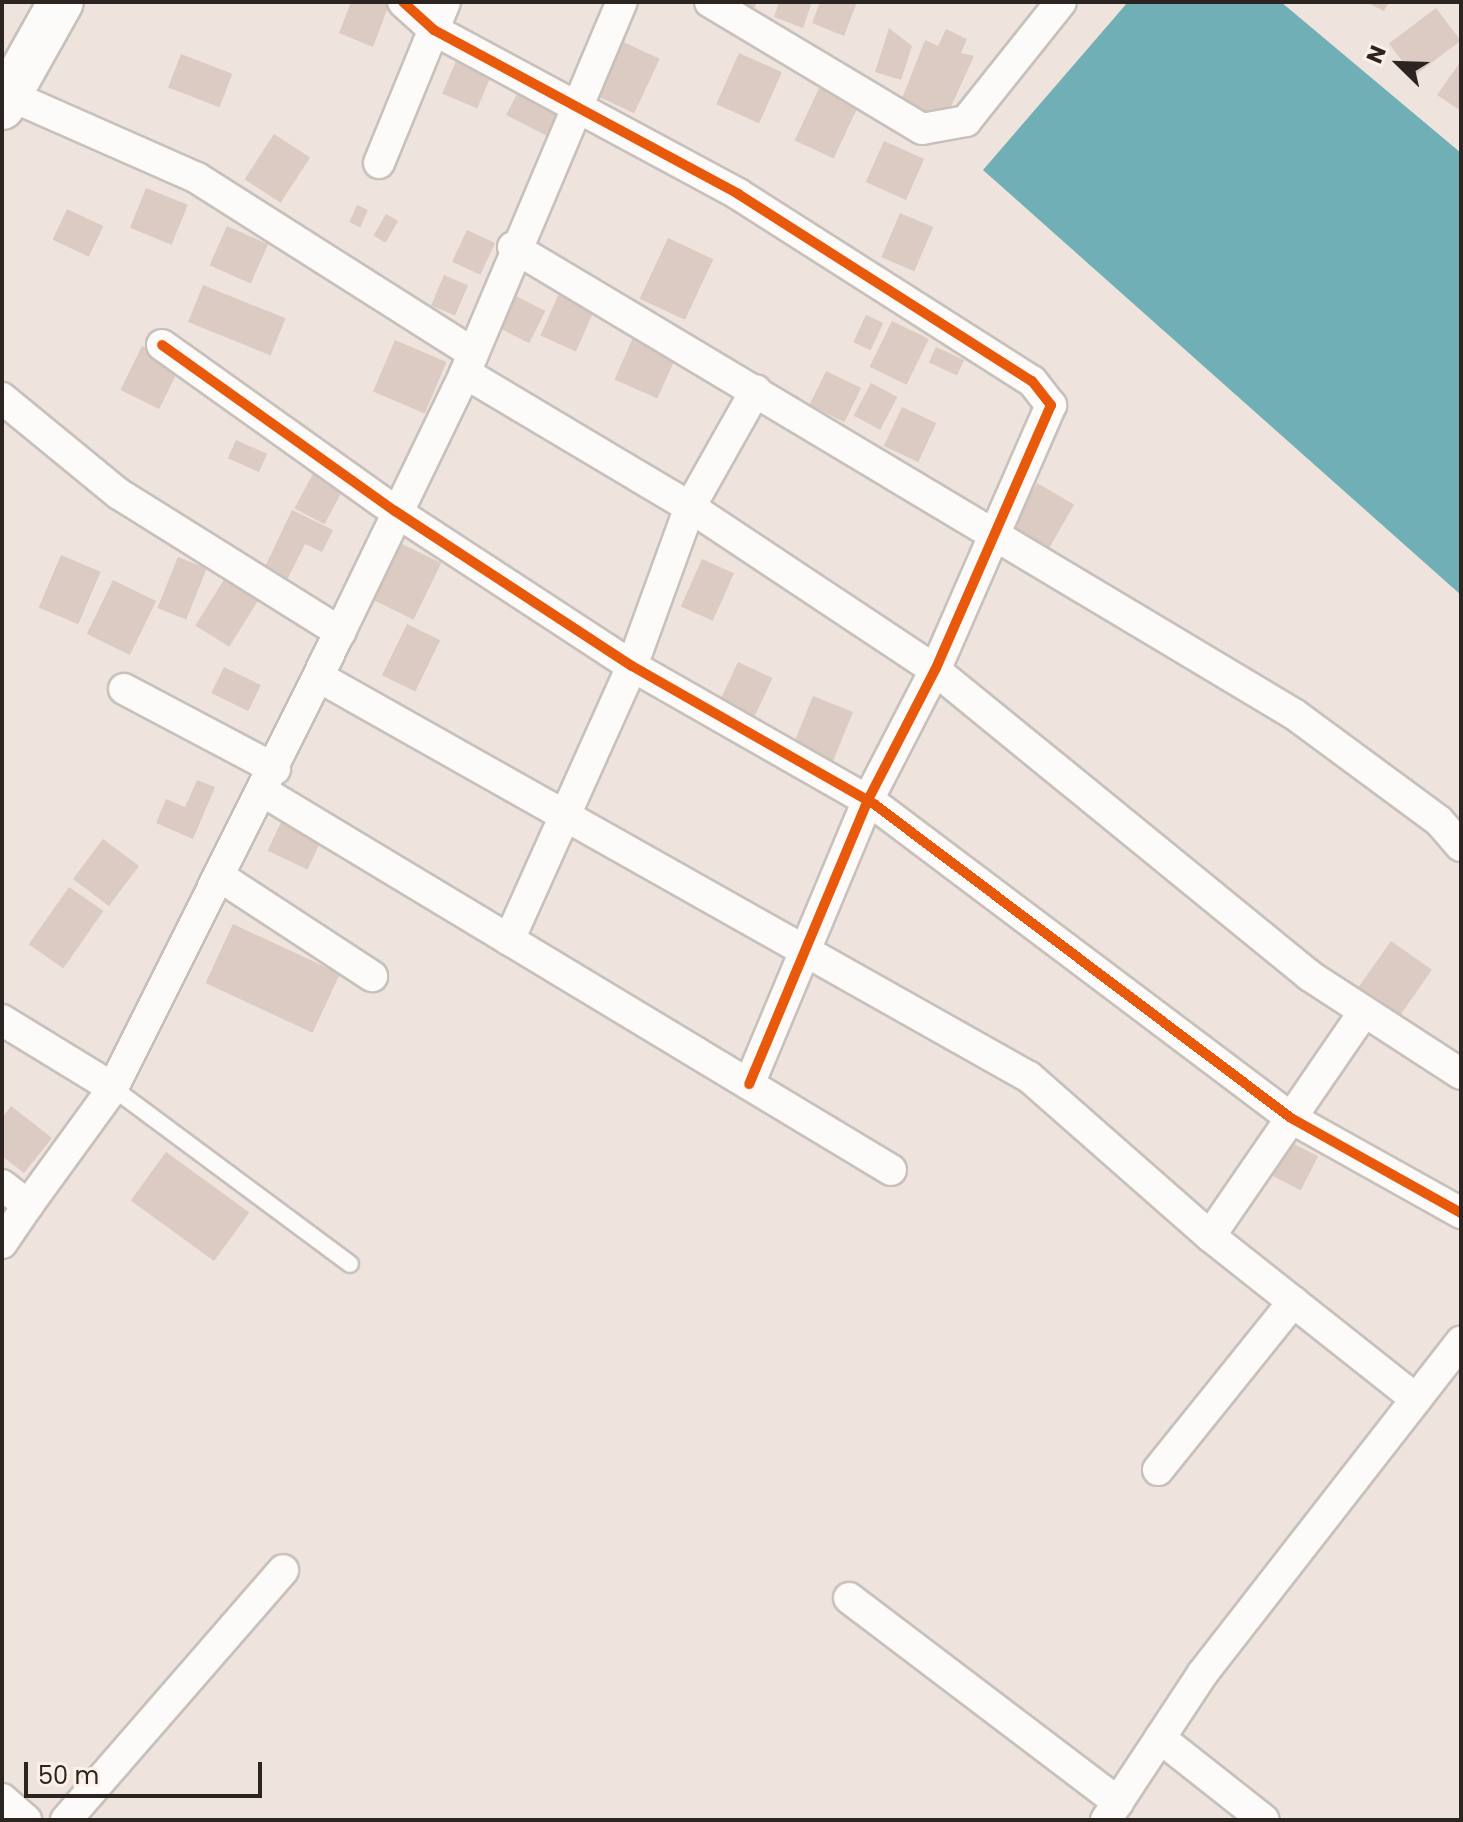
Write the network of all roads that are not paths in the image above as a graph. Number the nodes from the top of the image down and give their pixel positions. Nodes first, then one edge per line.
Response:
1 (61, 2) edge
2 (403, 2) edge
3 (445, 2) edge
4 (622, 2) edge
5 (710, 2) edge
6 (1061, 2) edge
7 (434, 30) junction
8 (5, 101) edge
9 (577, 102) junction
10 (379, 163) dead end
11 (513, 247) junction
12 (162, 345) dead end
13 (468, 363) junction
14 (756, 390) junction
15 (2, 398) edge
16 (690, 507) junction
17 (395, 511) junction
18 (997, 532) junction
19 (340, 632) junction
20 (632, 666) junction
21 (935, 670) junction
22 (319, 677) junction
23 (124, 689) dead end
24 (269, 781) junction
25 (868, 800) junction
26 (565, 815) junction
27 (1461, 846) edge
28 (219, 876) junction
29 (509, 940) junction
30 (806, 948) junction
31 (372, 976) dead end
32 (1364, 1012) junction
33 (2, 1020) edge
34 (1461, 1074) edge
35 (749, 1084) junction
36 (113, 1088) junction
37 (1291, 1118) junction
38 (891, 1170) dead end
39 (2, 1185) edge
40 (28, 1205) junction
41 (1461, 1213) edge
42 (1210, 1236) junction
43 (2, 1243) edge
44 (350, 1264) dead end
45 (1293, 1302) junction
46 (1461, 1342) edge
47 (1416, 1399) junction
48 (1158, 1470) dead end
49 (283, 1570) dead end
50 (849, 1598) dead end
51 (1160, 1738) junction
52 (2, 1799) edge
53 (1112, 1811) edge
54 (26, 1820) edge
55 (66, 1820) edge
56 (1264, 1820) edge

1 - 8 main road
2 - 7 street
3 - 7 street
4 - 9 street
5 - 6 street
7 - 9 street
7 - 10 street
8 - 13 street
9 - 11 street
9 - 18 street
11 - 13 street
11 - 14 street
12 - 17 street
13 - 16 street
13 - 17 street
14 - 16 street
14 - 18 street
15 - 19 street
16 - 20 street
16 - 21 street
17 - 19 street
17 - 20 street
18 - 21 street
18 - 27 street
19 - 22 street
20 - 25 street
20 - 26 street
21 - 25 street
21 - 32 street
22 - 24 street
22 - 26 street
23 - 24 street
24 - 28 street
24 - 29 street
25 - 30 street
25 - 37 street
26 - 29 street
26 - 30 street
28 - 31 street
28 - 36 street
29 - 35 street
30 - 35 street
30 - 42 street
32 - 34 street
32 - 37 street
33 - 36 street
35 - 38 street
36 - 40 street
36 - 44 lane
37 - 41 street
37 - 42 street
39 - 40 street
40 - 43 street
42 - 45 street
45 - 47 street
45 - 48 street
46 - 47 street
47 - 51 street
49 - 55 street
50 - 53 street
51 - 53 street
51 - 56 street
52 - 54 street

